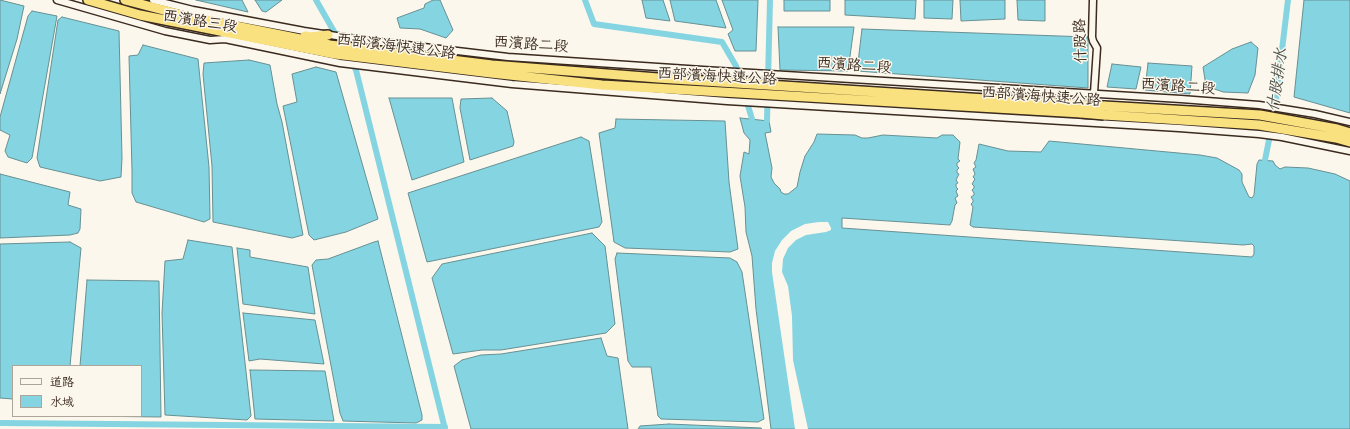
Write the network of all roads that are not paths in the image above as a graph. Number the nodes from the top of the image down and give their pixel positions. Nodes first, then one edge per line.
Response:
1 (57, 0) edge
2 (88, 0) edge
3 (125, 0) edge
4 (153, 0) edge
5 (1093, 0) edge
6 (140, 16) junction
7 (186, 16) junction
8 (328, 34) junction
9 (225, 39) junction
10 (356, 39) joint
11 (333, 49) junction
12 (492, 69) junction
13 (772, 94) junction
14 (1093, 94) junction
15 (1350, 122) edge
16 (1259, 125) junction
17 (1093, 126) junction
18 (1282, 128) junction
19 (1350, 133) edge
20 (1350, 142) edge
21 (1350, 151) edge

1 - 9 street, 西濱路三段
2 - 6 highway, 西部濱海快速公路
3 - 7 highway, 西部濱海快速公路
4 - 8 street, 西濱路三段
5 - 14 street, 什股路
6 - 9 highway
6 - 11 highway, 西部濱海快速公路
7 - 8 highway
7 - 11 highway, 西部濱海快速公路
8 - 10 street, 西濱路三段
9 - 13 street, 西濱路三段
10 - 14 street, 西濱路二段
11 - 12 highway, 西部濱海快速公路
11 - 12 highway, 西部濱海快速公路
12 - 13 highway, 西部濱海快速公路
13 - 16 highway, 西部濱海快速公路, bridge
13 - 17 street
14 - 15 street, 西濱路二段
14 - 17 street, 什股路
16 - 17 street
16 - 18 highway, 西部濱海快速公路
16 - 18 street
18 - 19 highway, 西部濱海快速公路
18 - 20 highway, 西部濱海快速公路
18 - 21 street

